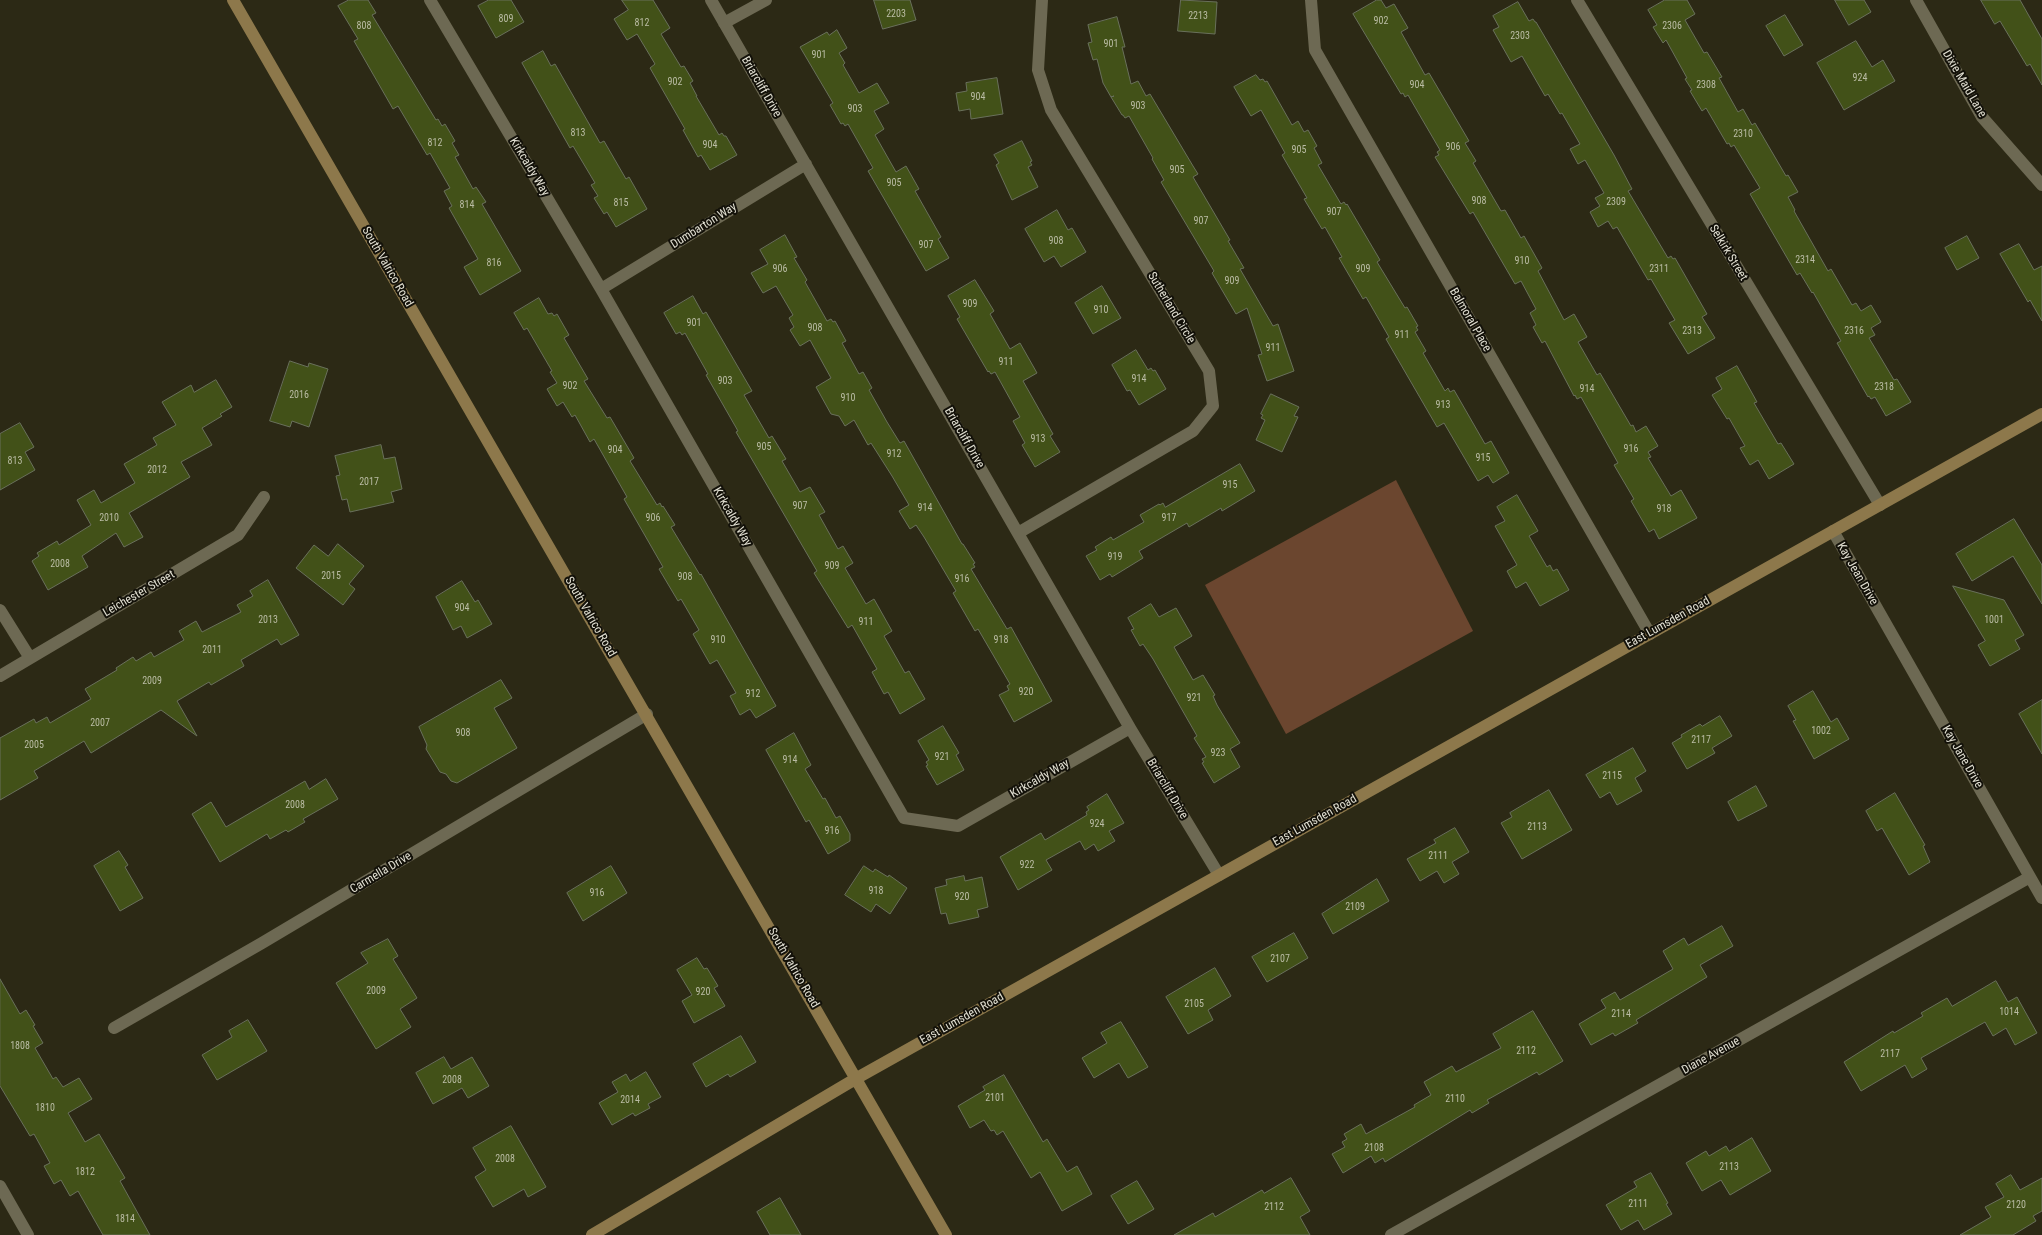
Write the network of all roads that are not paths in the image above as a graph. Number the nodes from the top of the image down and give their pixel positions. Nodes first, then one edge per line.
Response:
1 (233, 0) edge
2 (430, 0) edge
3 (711, 0) edge
4 (766, 0) edge
5 (1042, 0) edge
6 (1311, 0) edge
7 (1577, 0) edge
8 (1916, 0) edge
9 (724, 23) junction
10 (806, 164) junction
11 (2042, 185) edge
12 (601, 289) junction
13 (2042, 414) edge
14 (264, 497) dead end
15 (1880, 505) junction
16 (1833, 531) junction
17 (1018, 533) junction
18 (0, 610) edge
19 (1882, 616) joint
20 (1650, 634) junction
21 (30, 658) junction
22 (0, 676) edge
23 (646, 714) junction
24 (1130, 728) junction
25 (1219, 875) junction
26 (2030, 877) junction
27 (2042, 898) edge
28 (114, 1028) dead end
29 (857, 1078) junction
30 (0, 1186) edge
31 (28, 1235) edge
32 (592, 1235) edge
33 (946, 1235) edge
34 (1391, 1235) edge

1 - 23 street, South Valrico Road
2 - 12 street, Kirkcaldy Way
3 - 9 street, Briarcliff Drive
4 - 9 street
5 - 17 street, Sutherland Circle
6 - 20 street, Balmoral Place
7 - 15 street, Selkirk Street
8 - 11 street, Dixie Maid Lane
9 - 10 street, Briarcliff Drive
10 - 12 street, Dumbarton Way
10 - 17 street, Briarcliff Drive
12 - 24 street, Kirkcaldy Way
13 - 15 street, East Lumsden Road
14 - 21 street, Leichester Street
15 - 16 street, East Lumsden Road
16 - 19 street, Kay Jean Drive
16 - 20 street, East Lumsden Road
17 - 24 street, Briarcliff Drive
18 - 21 street
19 - 26 street, Kay Jane Drive
20 - 25 street, East Lumsden Road
21 - 22 street, Leichester Street
23 - 28 street, Carmella Drive
23 - 29 street, South Valrico Road
24 - 25 street, Briarcliff Drive
25 - 29 street, East Lumsden Road
26 - 27 street, Kay Jane Drive
26 - 34 street, Diane Avenue
29 - 32 street, East Lumsden Road
29 - 33 street, South Valrico Road
30 - 31 street

